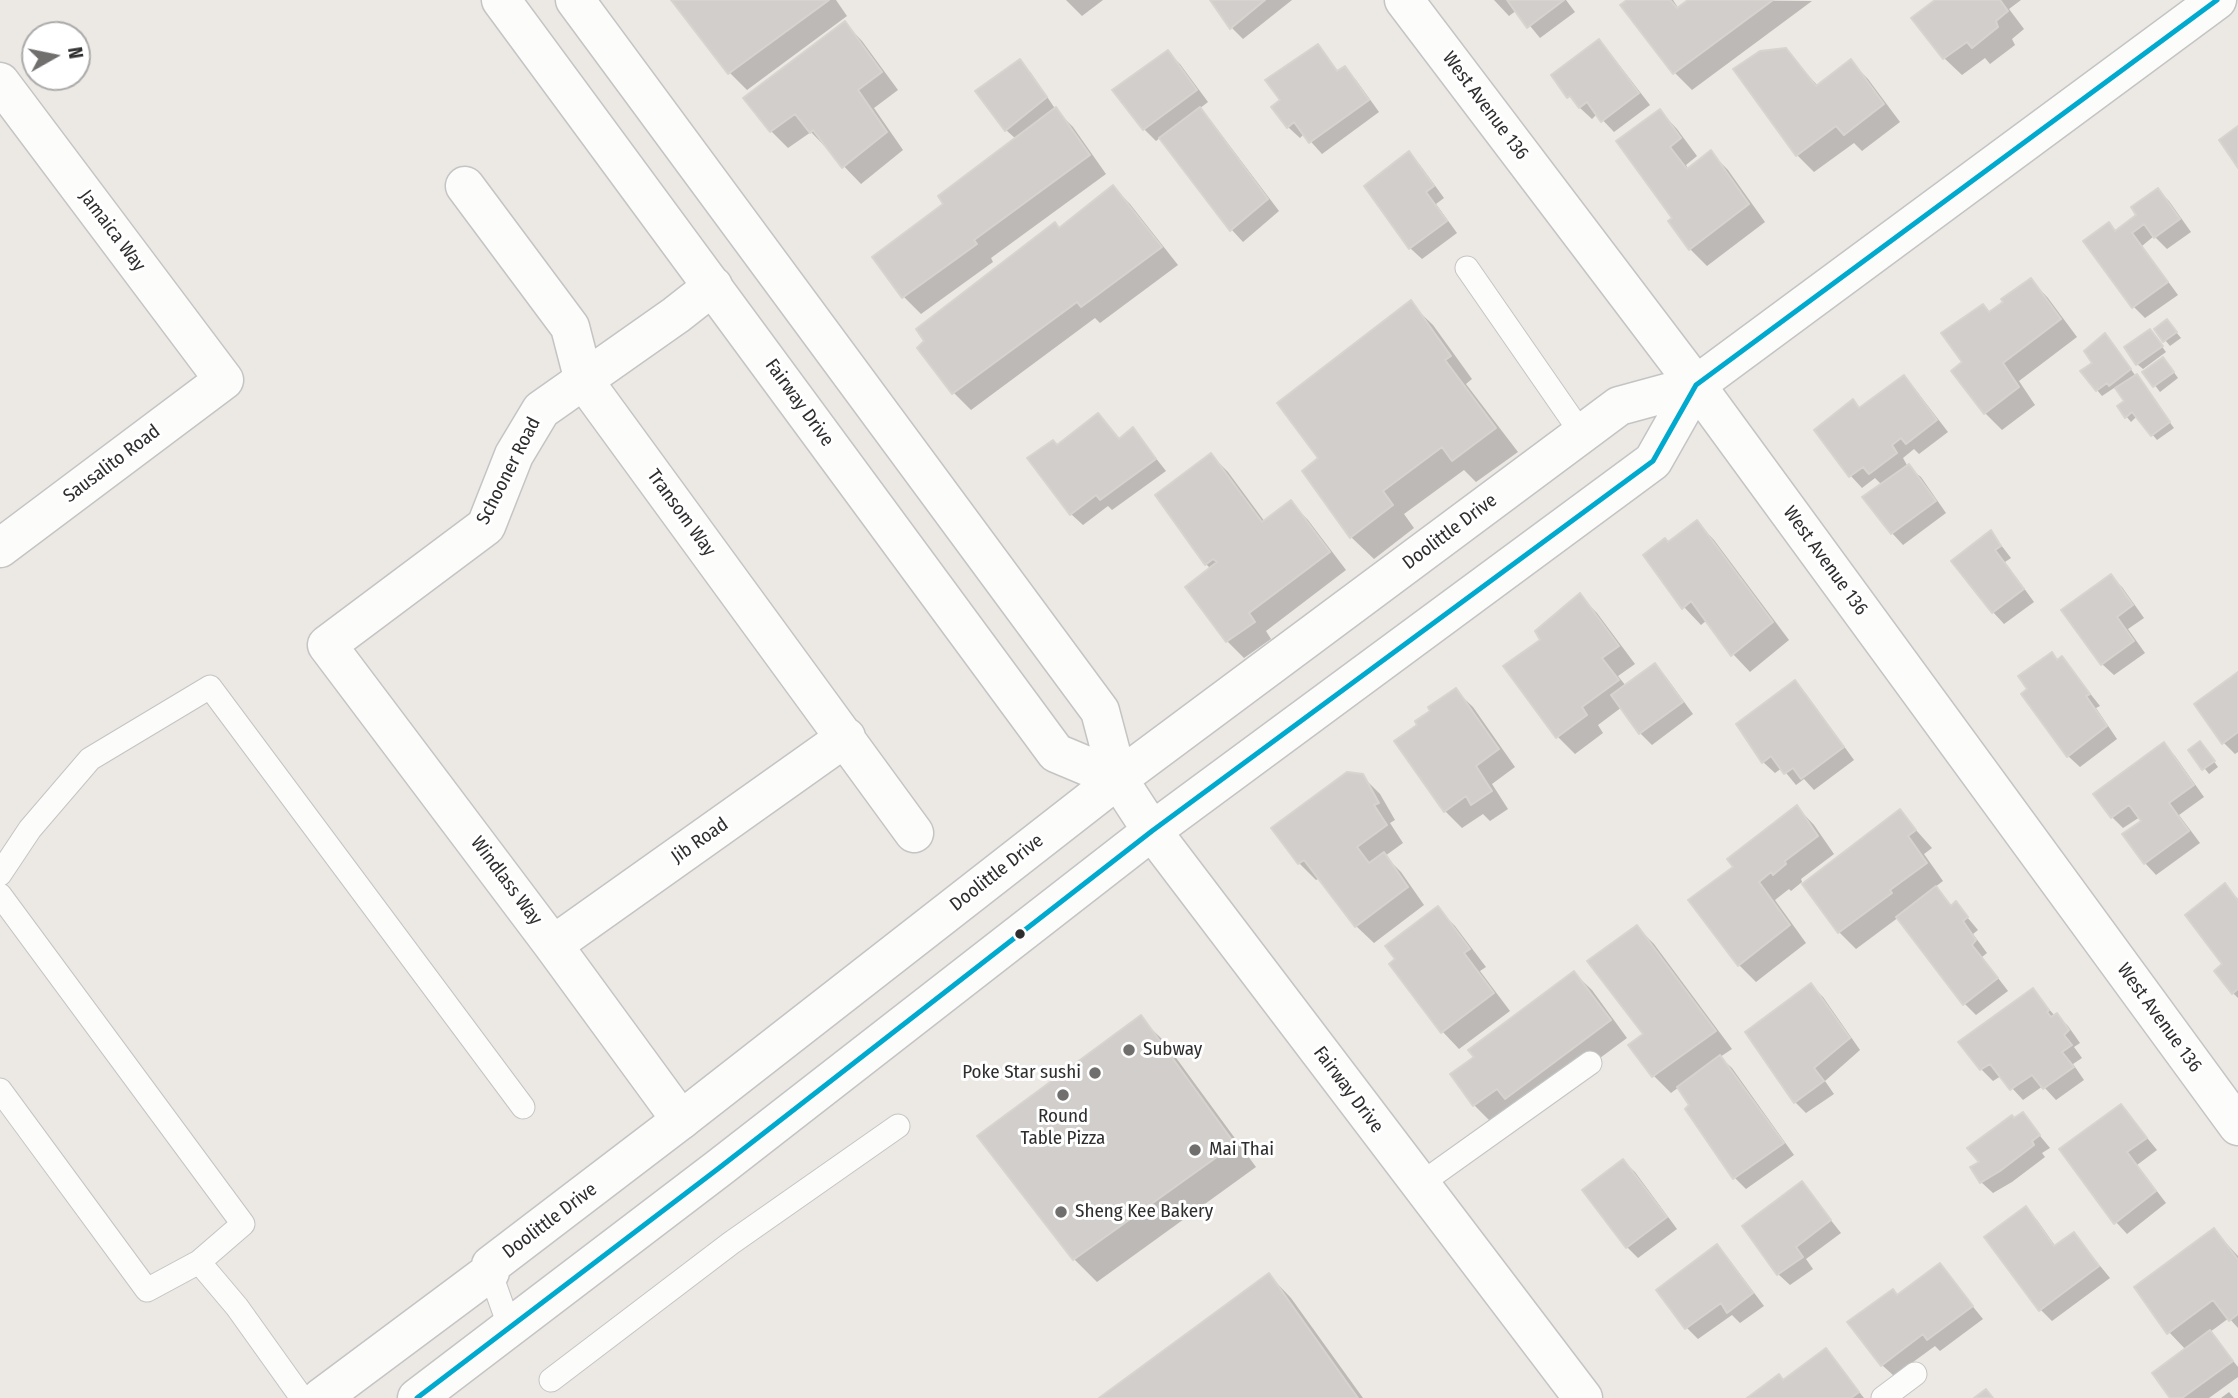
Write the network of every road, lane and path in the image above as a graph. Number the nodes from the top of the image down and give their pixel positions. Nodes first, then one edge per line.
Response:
1 (500, 0) edge
2 (575, 0) edge
3 (1404, 0) edge
4 (2217, 0) edge
5 (0, 82) edge
6 (465, 186) dead end
7 (761, 250) junction
8 (1466, 268) dead end
9 (713, 286) junction
10 (224, 380) joint
11 (584, 380) junction
12 (1696, 385) junction
13 (1582, 434) junction
14 (0, 548) edge
15 (327, 645) joint
16 (846, 737) junction
17 (1118, 779) junction
18 (1152, 831) junction
19 (914, 833) dead end
20 (0, 874) edge
21 (0, 895) edge
22 (553, 945) junction
23 (1590, 1063) dead end
24 (0, 1090) edge
25 (523, 1107) dead end
26 (681, 1120) junction
27 (898, 1126) dead end
28 (2238, 1126) edge
29 (1419, 1185) junction
30 (199, 1262) junction
31 (490, 1272) junction
32 (510, 1328) junction
33 (1915, 1374) dead end
34 (551, 1380) dead end
35 (302, 1398) edge
36 (321, 1398) edge
37 (417, 1398) edge
38 (1583, 1398) edge
39 (1883, 1398) edge

1 - 9 street, Fairway Drive
2 - 7 street, Fairway Drive
3 - 12 street, West Avenue 136
4 - 12 street, Doolittle Drive
5 - 10 street, Jamaica Way
6 - 11 street, Transom Way
7 - 9 street, Schooner Road
7 - 17 street, Fairway Drive
8 - 13 lane
9 - 11 street, Schooner Road
9 - 17 street, Fairway Drive
10 - 14 street, Sausalito Road
11 - 15 street, Schooner Road
11 - 16 street, Transom Way
12 - 13 street, Doolittle Drive
12 - 18 street, Doolittle Drive
12 - 28 street, West Avenue 136
13 - 17 street, Doolittle Drive
15 - 22 street, Windlass Way
16 - 19 street, Transom Way
16 - 22 street, Jib Road
17 - 18 street, Fairway Drive
17 - 26 street, Doolittle Drive
18 - 29 street, Fairway Drive
18 - 32 street, Doolittle Drive
20 - 25 lane
21 - 30 lane
22 - 26 street, Windlass Way
23 - 29 lane
24 - 30 lane
26 - 31 street, Doolittle Drive
27 - 34 lane
29 - 38 street, Fairway Drive
30 - 35 lane
31 - 32 lane
31 - 36 street, Doolittle Drive
32 - 37 street, Doolittle Drive
33 - 39 lane

